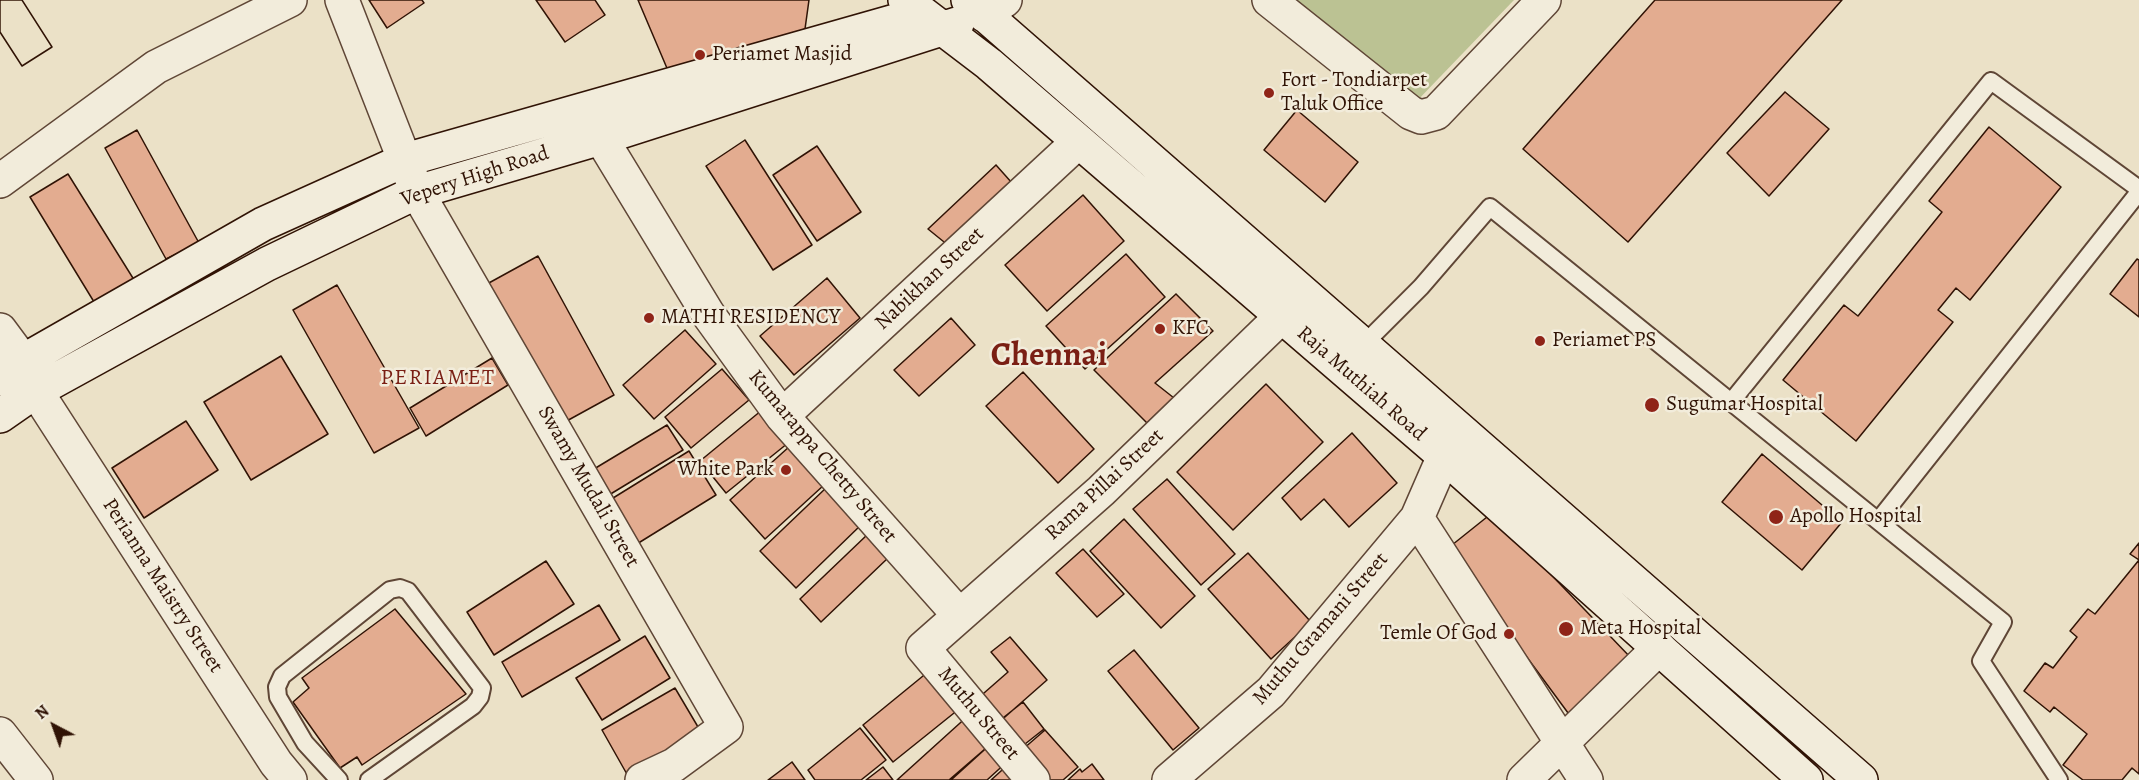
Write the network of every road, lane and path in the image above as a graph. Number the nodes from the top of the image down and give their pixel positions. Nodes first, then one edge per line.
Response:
1 (290, 0) edge
2 (342, 0) edge
3 (1269, 0) edge
4 (1544, 0) edge
5 (981, 4) edge
6 (923, 14) edge
7 (601, 138) junction
8 (1078, 142) junction
9 (405, 160) junction
10 (0, 181) edge
11 (2139, 190) edge
12 (417, 192) junction
13 (1282, 316) junction
14 (0, 330) edge
15 (1364, 343) junction
16 (11, 370) edge
17 (1343, 370) junction
18 (36, 391) junction
19 (1731, 402) junction
20 (0, 416) edge
21 (782, 416) junction
22 (1444, 456) junction
23 (1417, 518) junction
24 (1878, 521) junction
25 (959, 615) junction
26 (923, 648) joint
27 (1659, 648) junction
28 (0, 734) edge
29 (305, 743) junction
30 (1563, 744) junction
31 (283, 771) edge
32 (679, 772) edge
33 (36, 780) edge
34 (339, 780) edge
35 (369, 780) edge
36 (642, 780) edge
37 (1033, 780) edge
38 (1169, 780) edge
39 (1524, 780) edge
40 (1586, 780) edge
41 (1806, 780) edge
42 (1862, 780) edge
43 (2059, 780) edge

1 - 10 street
2 - 9 street
3 - 4 street
5 - 6 street, Vepery High Road
5 - 15 street, Raja Muthiah Road
6 - 7 street, Vepery High Road
6 - 8 street, Raja Muthiah Road
6 - 9 street, Vepery High Road
7 - 12 street, Vepery High Road
7 - 21 street, Kumarappa Chetty Street
8 - 13 street, Raja Muthiah Road
8 - 21 street, Nabikhan Street
9 - 12 street
9 - 16 street, Vepery High Road
11 - 19 lane
11 - 24 lane
12 - 18 street, Vepery High Road
12 - 32 street, Swamy Mudali Street
13 - 17 street, Raja Muthiah Road
13 - 25 street, Rama Pillai Street
14 - 16 street, Perianna Maistry Street
15 - 17 lane
15 - 19 lane
15 - 42 street, Raja Muthiah Road
16 - 18 street, Perianna Maistry Street
17 - 22 street, Raja Muthiah Road
18 - 20 street, Vepery High Road
18 - 31 street, Perianna Maistry Street
19 - 24 lane
21 - 25 street, Kumarappa Chetty Street
22 - 23 street, Muthu Gramani Street
22 - 27 street, Raja Muthiah Road
23 - 30 street
23 - 38 street, Muthu Gramani Street
24 - 43 lane
25 - 26 street, Rama Pillai Street
26 - 37 street, Muthu Street
27 - 30 street
27 - 41 street, Raja Muthiah Road
28 - 33 street
29 - 31 lane
29 - 34 lane
29 - 35 lane
30 - 39 street
30 - 40 street
32 - 36 street

